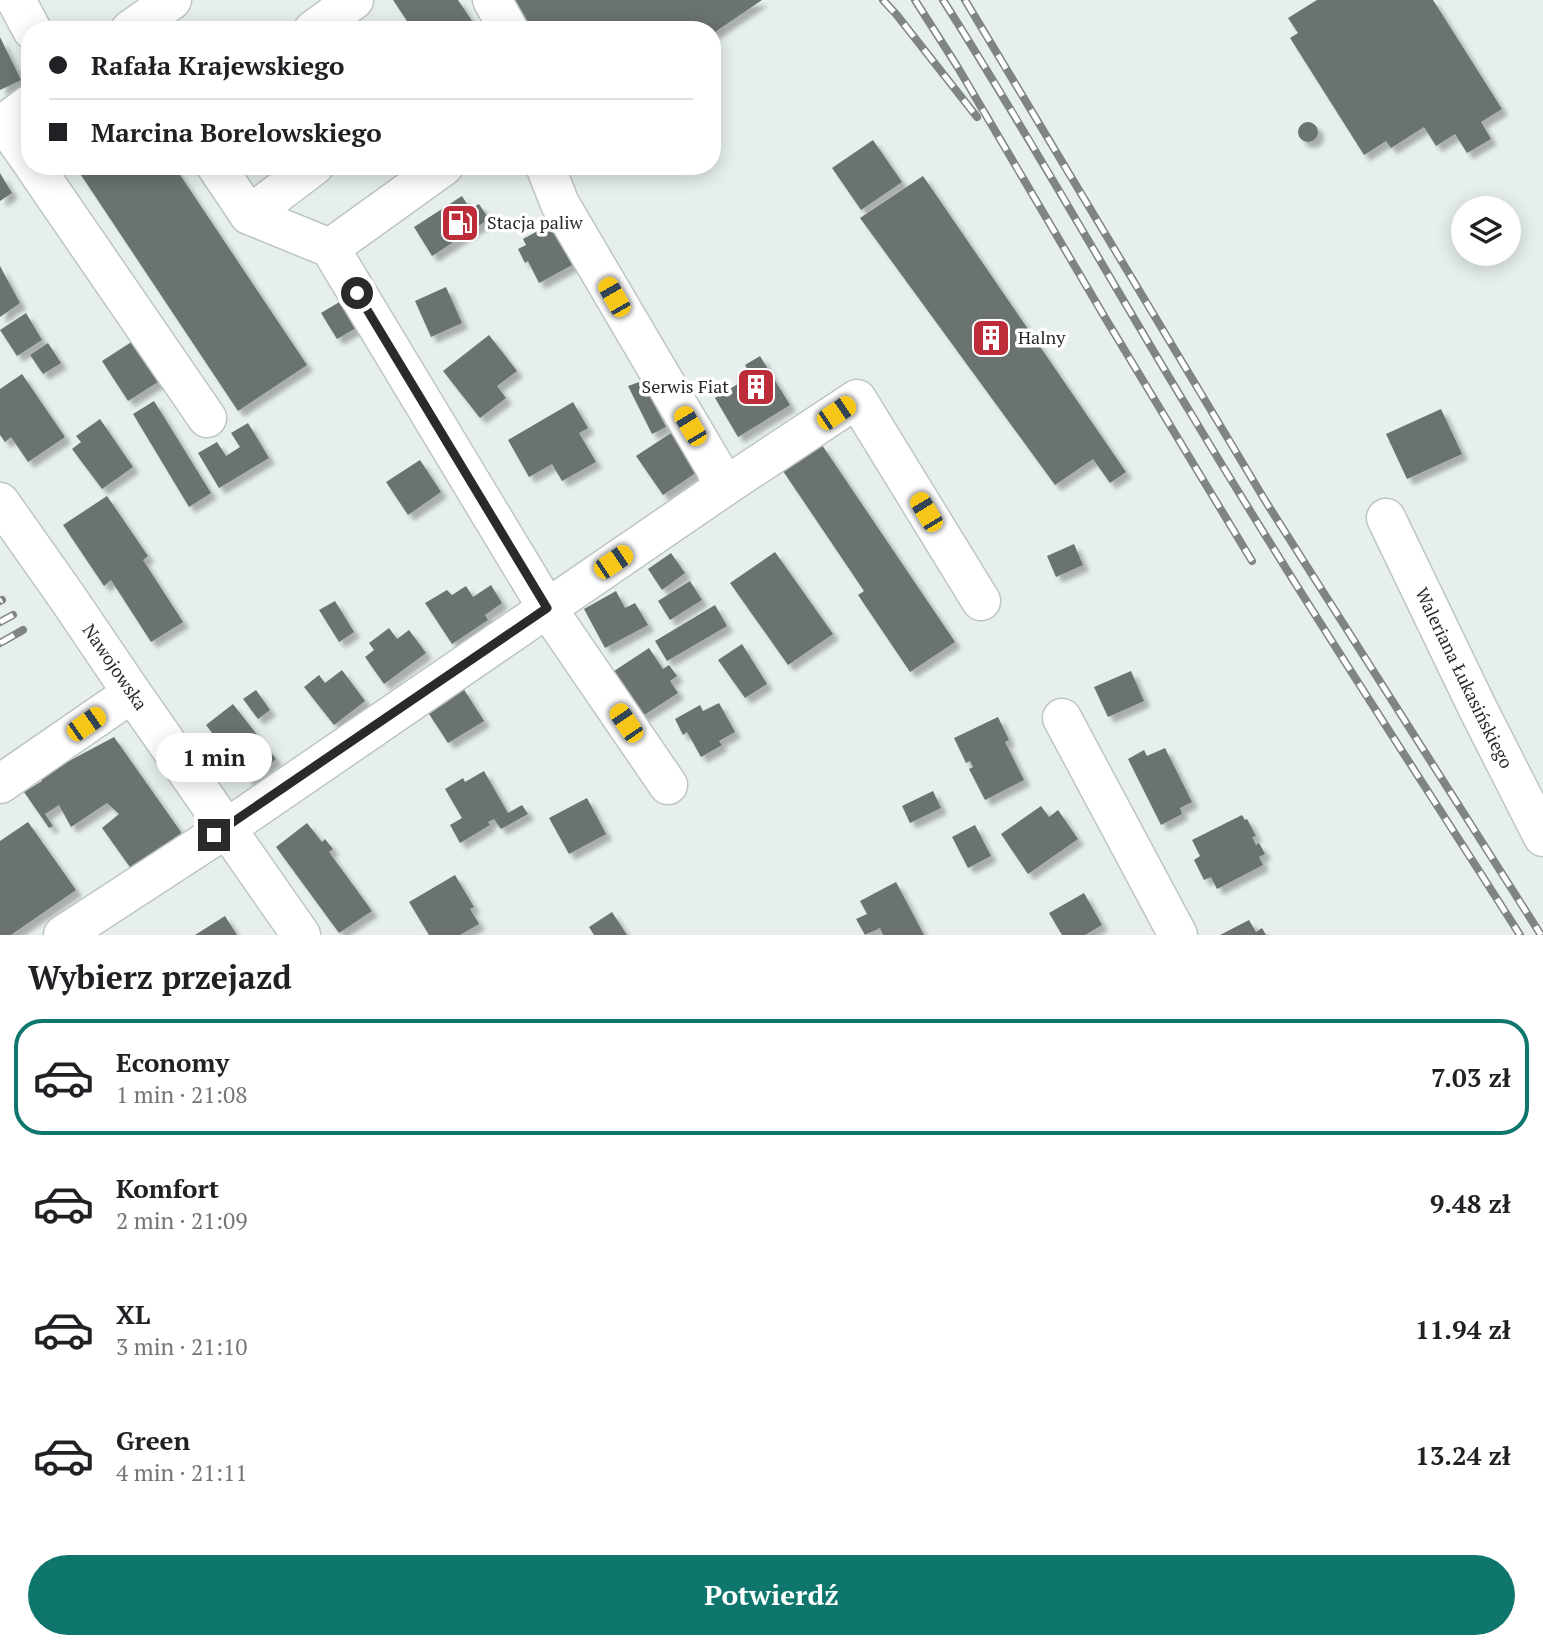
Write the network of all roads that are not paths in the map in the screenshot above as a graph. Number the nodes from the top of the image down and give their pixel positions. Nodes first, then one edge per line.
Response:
1 (16, 0) edge
2 (172, 0) edge
3 (354, 0) edge
4 (492, 0) edge
5 (27, 21) edge
6 (142, 21) edge
7 (325, 21) edge
8 (504, 21) edge
9 (21, 111) edge
10 (21, 147) edge
11 (40, 175) edge
12 (222, 175) edge
13 (302, 175) edge
14 (431, 175) edge
15 (548, 175) edge
16 (248, 215) junction
17 (330, 248) junction
18 (207, 418) dead end
19 (724, 487) junction
20 (0, 502) edge
21 (1386, 518) dead end
22 (981, 601) dead end
23 (547, 608) junction
24 (132, 693) junction
25 (1062, 718) dead end
26 (0, 784) edge
27 (668, 785) dead end
28 (226, 828) junction
29 (1543, 837) edge
30 (63, 935) edge
31 (300, 935) edge
32 (1178, 935) edge

1 - 5 street
2 - 6 street
3 - 7 street
4 - 8 street
9 - 10 street
11 - 18 street
12 - 16 street
13 - 16 street
14 - 17 street
15 - 19 street
16 - 17 street
17 - 23 street
19 - 22 street
19 - 23 street
20 - 24 street, Nawojowska
21 - 29 street, Waleriana Łukasińskiego
23 - 27 street
23 - 28 street
24 - 26 street
24 - 28 street, Nawojowska
25 - 32 street
28 - 30 street
28 - 31 street, Nawojowska

